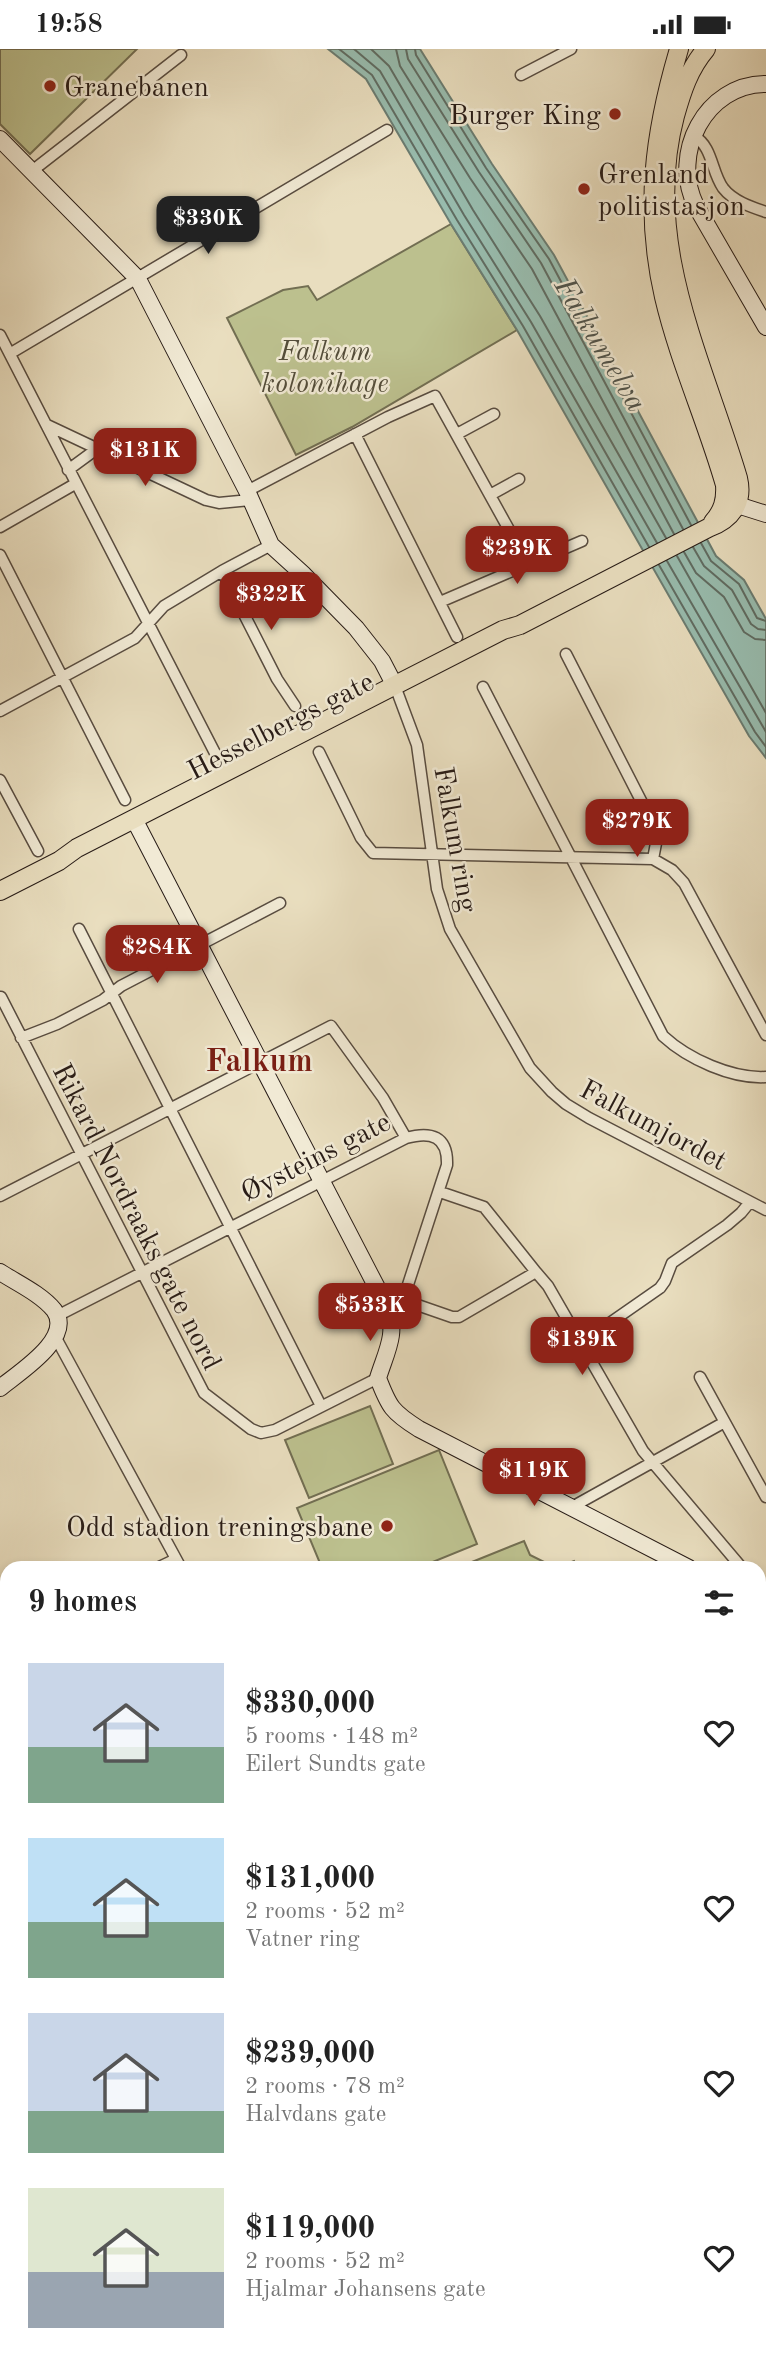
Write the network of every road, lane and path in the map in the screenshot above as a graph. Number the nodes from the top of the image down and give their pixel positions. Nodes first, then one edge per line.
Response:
1 (571, 49) edge
2 (679, 49) edge
3 (706, 49) edge
4 (181, 54) dead end
5 (521, 75) dead end
6 (766, 83) edge
7 (387, 130) dead end
8 (694, 135) junction
9 (0, 139) edge
10 (32, 171) junction
11 (766, 212) edge
12 (138, 279) junction
13 (766, 327) edge
14 (0, 335) edge
15 (11, 353) junction
16 (494, 414) dead end
17 (47, 425) junction
18 (355, 434) junction
19 (457, 434) junction
20 (98, 449) junction
21 (68, 470) junction
22 (519, 479) dead end
23 (75, 484) junction
24 (248, 496) junction
25 (491, 498) junction
26 (731, 503) junction
27 (766, 514) edge
28 (0, 527) edge
29 (582, 541) dead end
30 (271, 545) junction
31 (0, 555) edge
32 (528, 564) junction
33 (222, 571) junction
34 (440, 602) junction
35 (149, 624) junction
36 (457, 637) dead end
37 (566, 654) dead end
38 (62, 677) junction
39 (483, 687) dead end
40 (397, 691) junction
41 (295, 706) dead end
42 (0, 711) edge
43 (319, 752) dead end
44 (215, 753) dead end
45 (0, 779) edge
46 (125, 800) dead end
47 (136, 823) junction
48 (38, 851) dead end
49 (432, 853) junction
50 (571, 856) junction
51 (653, 859) junction
52 (0, 891) edge
53 (280, 903) dead end
54 (79, 929) dead end
55 (200, 944) junction
56 (111, 993) junction
57 (1, 997) edge
58 (766, 1035) edge
59 (21, 1038) junction
60 (259, 1061) junction
61 (530, 1068) joint
62 (766, 1077) edge
63 (171, 1107) junction
64 (406, 1139) junction
65 (82, 1154) junction
66 (321, 1182) junction
67 (440, 1192) junction
68 (0, 1196) edge
69 (750, 1202) junction
70 (766, 1210) edge
71 (231, 1227) junction
72 (0, 1272) edge
73 (536, 1272) junction
74 (141, 1273) junction
75 (403, 1300) junction
76 (387, 1307) junction
77 (57, 1316) junction
78 (56, 1338) junction
79 (581, 1343) junction
80 (700, 1377) dead end
81 (378, 1378) junction
82 (0, 1388) edge
83 (321, 1405) junction
84 (723, 1423) junction
85 (653, 1462) junction
86 (766, 1497) edge
87 (572, 1507) junction
88 (177, 1561) edge
89 (676, 1561) edge
90 (738, 1561) edge

1 - 5 street
2 - 26 main road
3 - 26 main road
4 - 10 street
6 - 8 street
7 - 12 street
8 - 11 street
8 - 13 street
9 - 10 street
10 - 12 street
12 - 15 street
12 - 24 street
14 - 15 street
15 - 17 street
16 - 19 street
17 - 20 street
17 - 21 street
18 - 19 street
18 - 24 street
18 - 34 street
19 - 25 street
20 - 21 street
20 - 24 street
21 - 23 street
22 - 25 street
23 - 28 street
23 - 35 street
24 - 30 street
25 - 32 street
26 - 27 street
26 - 40 main road, Hesselbergs gate
29 - 32 street
30 - 33 street
30 - 40 street
31 - 38 street
32 - 34 street
33 - 35 street
33 - 41 street
34 - 36 street
35 - 38 street
35 - 44 street
37 - 51 street
38 - 42 street
38 - 46 street
39 - 50 street
40 - 47 main road, Hesselbergs gate
40 - 49 street, Falkum ring
43 - 49 street
45 - 48 street
47 - 52 main road, Hesselbergs gate
47 - 55 street
49 - 50 street
49 - 61 street, Falkum ring
50 - 51 street
50 - 62 street
51 - 58 street
53 - 55 street
54 - 56 street
55 - 56 street
55 - 60 street
56 - 59 street
56 - 63 street
57 - 59 street, Rikard Nordraaks gate nord
59 - 65 street, Rikard Nordraaks gate nord
60 - 63 street
60 - 64 street
60 - 66 street
61 - 69 street, Falkumjordet
63 - 65 street
63 - 71 street
64 - 66 street, Øysteins gate
64 - 67 street, Øysteins gate
65 - 68 street
65 - 74 street, Rikard Nordraaks gate nord
66 - 71 street, Øysteins gate
66 - 76 street
67 - 73 street
67 - 75 street, Øysteins gate
69 - 70 street, Falkumjordet
69 - 79 street
71 - 74 street, Øysteins gate
71 - 83 street
72 - 77 street
73 - 75 street
73 - 79 street
74 - 77 street, Øysteins gate
74 - 83 street, Rikard Nordraaks gate nord
75 - 76 street
76 - 81 street
77 - 78 street
78 - 82 street
78 - 88 street
79 - 85 street
80 - 84 street
81 - 83 street
81 - 87 street
84 - 85 street
84 - 86 street
85 - 87 street
85 - 90 street
87 - 89 street

